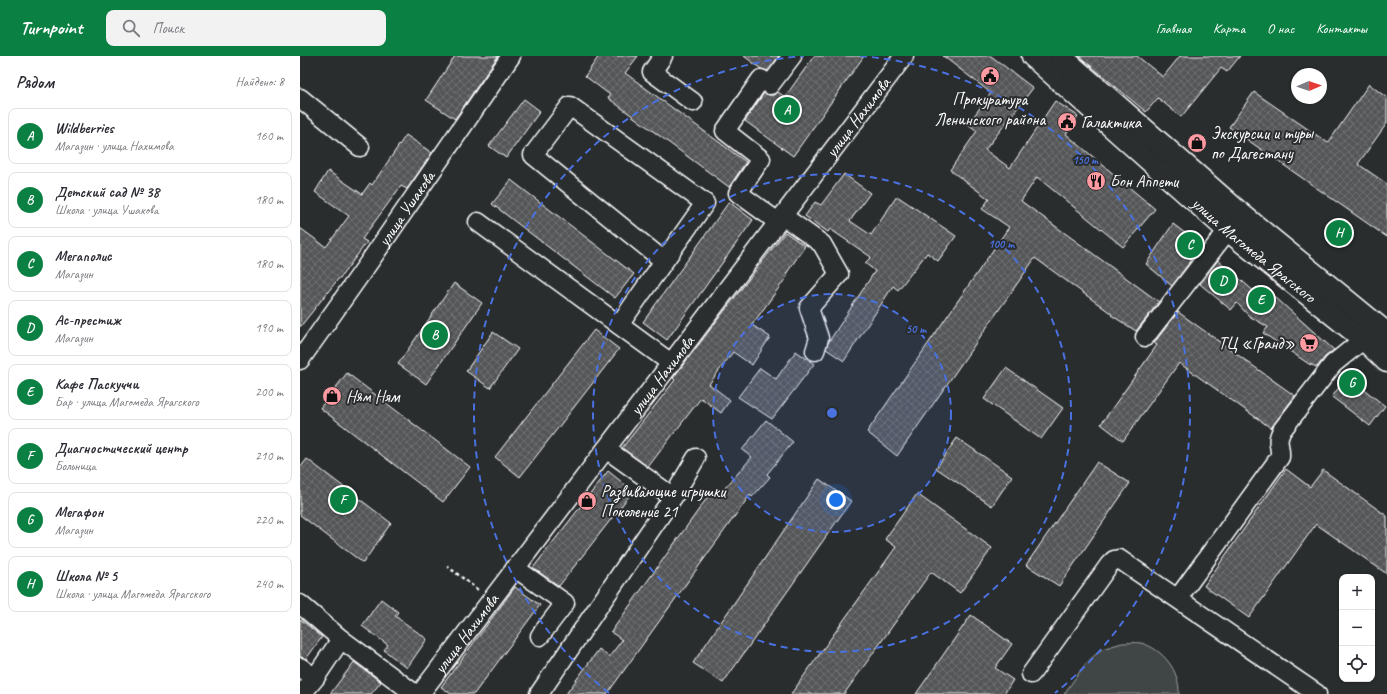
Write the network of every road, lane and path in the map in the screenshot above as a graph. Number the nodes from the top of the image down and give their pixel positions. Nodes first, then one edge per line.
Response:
1 (511, 56) edge
2 (663, 56) edge
3 (792, 56) edge
4 (904, 56) edge
5 (1033, 56) edge
6 (1060, 56) edge
7 (300, 98) edge
8 (692, 102) dead end
9 (360, 147) dead end
10 (780, 219) junction
11 (1233, 221) junction
12 (478, 222) dead end
13 (664, 261) junction
14 (619, 325) junction
15 (1375, 332) edge
16 (1145, 338) dead end
17 (815, 351) dead end
18 (300, 360) edge
19 (1387, 361) edge
20 (671, 363) junction
21 (606, 449) junction
22 (696, 458) dead end
23 (673, 496) junction
24 (446, 566) dead end
25 (515, 568) junction
26 (1178, 598) junction
27 (491, 600) junction
28 (300, 604) edge
29 (540, 636) dead end
30 (341, 639) junction
31 (300, 668) edge
32 (1031, 674) dead end
33 (315, 678) junction
34 (302, 694) edge
35 (415, 694) edge
36 (420, 694) edge
37 (539, 694) edge
38 (1317, 694) edge

1 - 18 street, улица Ушакова
2 - 8 street
3 - 10 street
4 - 10 street, улица Нахимова
5 - 11 main road, улица Магомеда Ярагского
6 - 11 main road, улица Магомеда Ярагского
7 - 9 street
10 - 17 street
10 - 20 street, улица Нахимова
11 - 15 main road, улица Магомеда Ярагского
11 - 16 street
12 - 14 street
13 - 13 street
13 - 14 street
14 - 20 street
15 - 19 main road, улица Магомеда Ярагского
15 - 26 street
20 - 21 street, улица Нахимова
21 - 23 street
21 - 25 street, улица Нахимова
22 - 23 street
23 - 37 street
24 - 27 path
25 - 27 street, улица Нахимова
25 - 29 street
26 - 32 street
26 - 38 street
27 - 36 street, улица Нахимова
28 - 30 street
30 - 33 street
30 - 35 street
31 - 33 street
33 - 34 street

